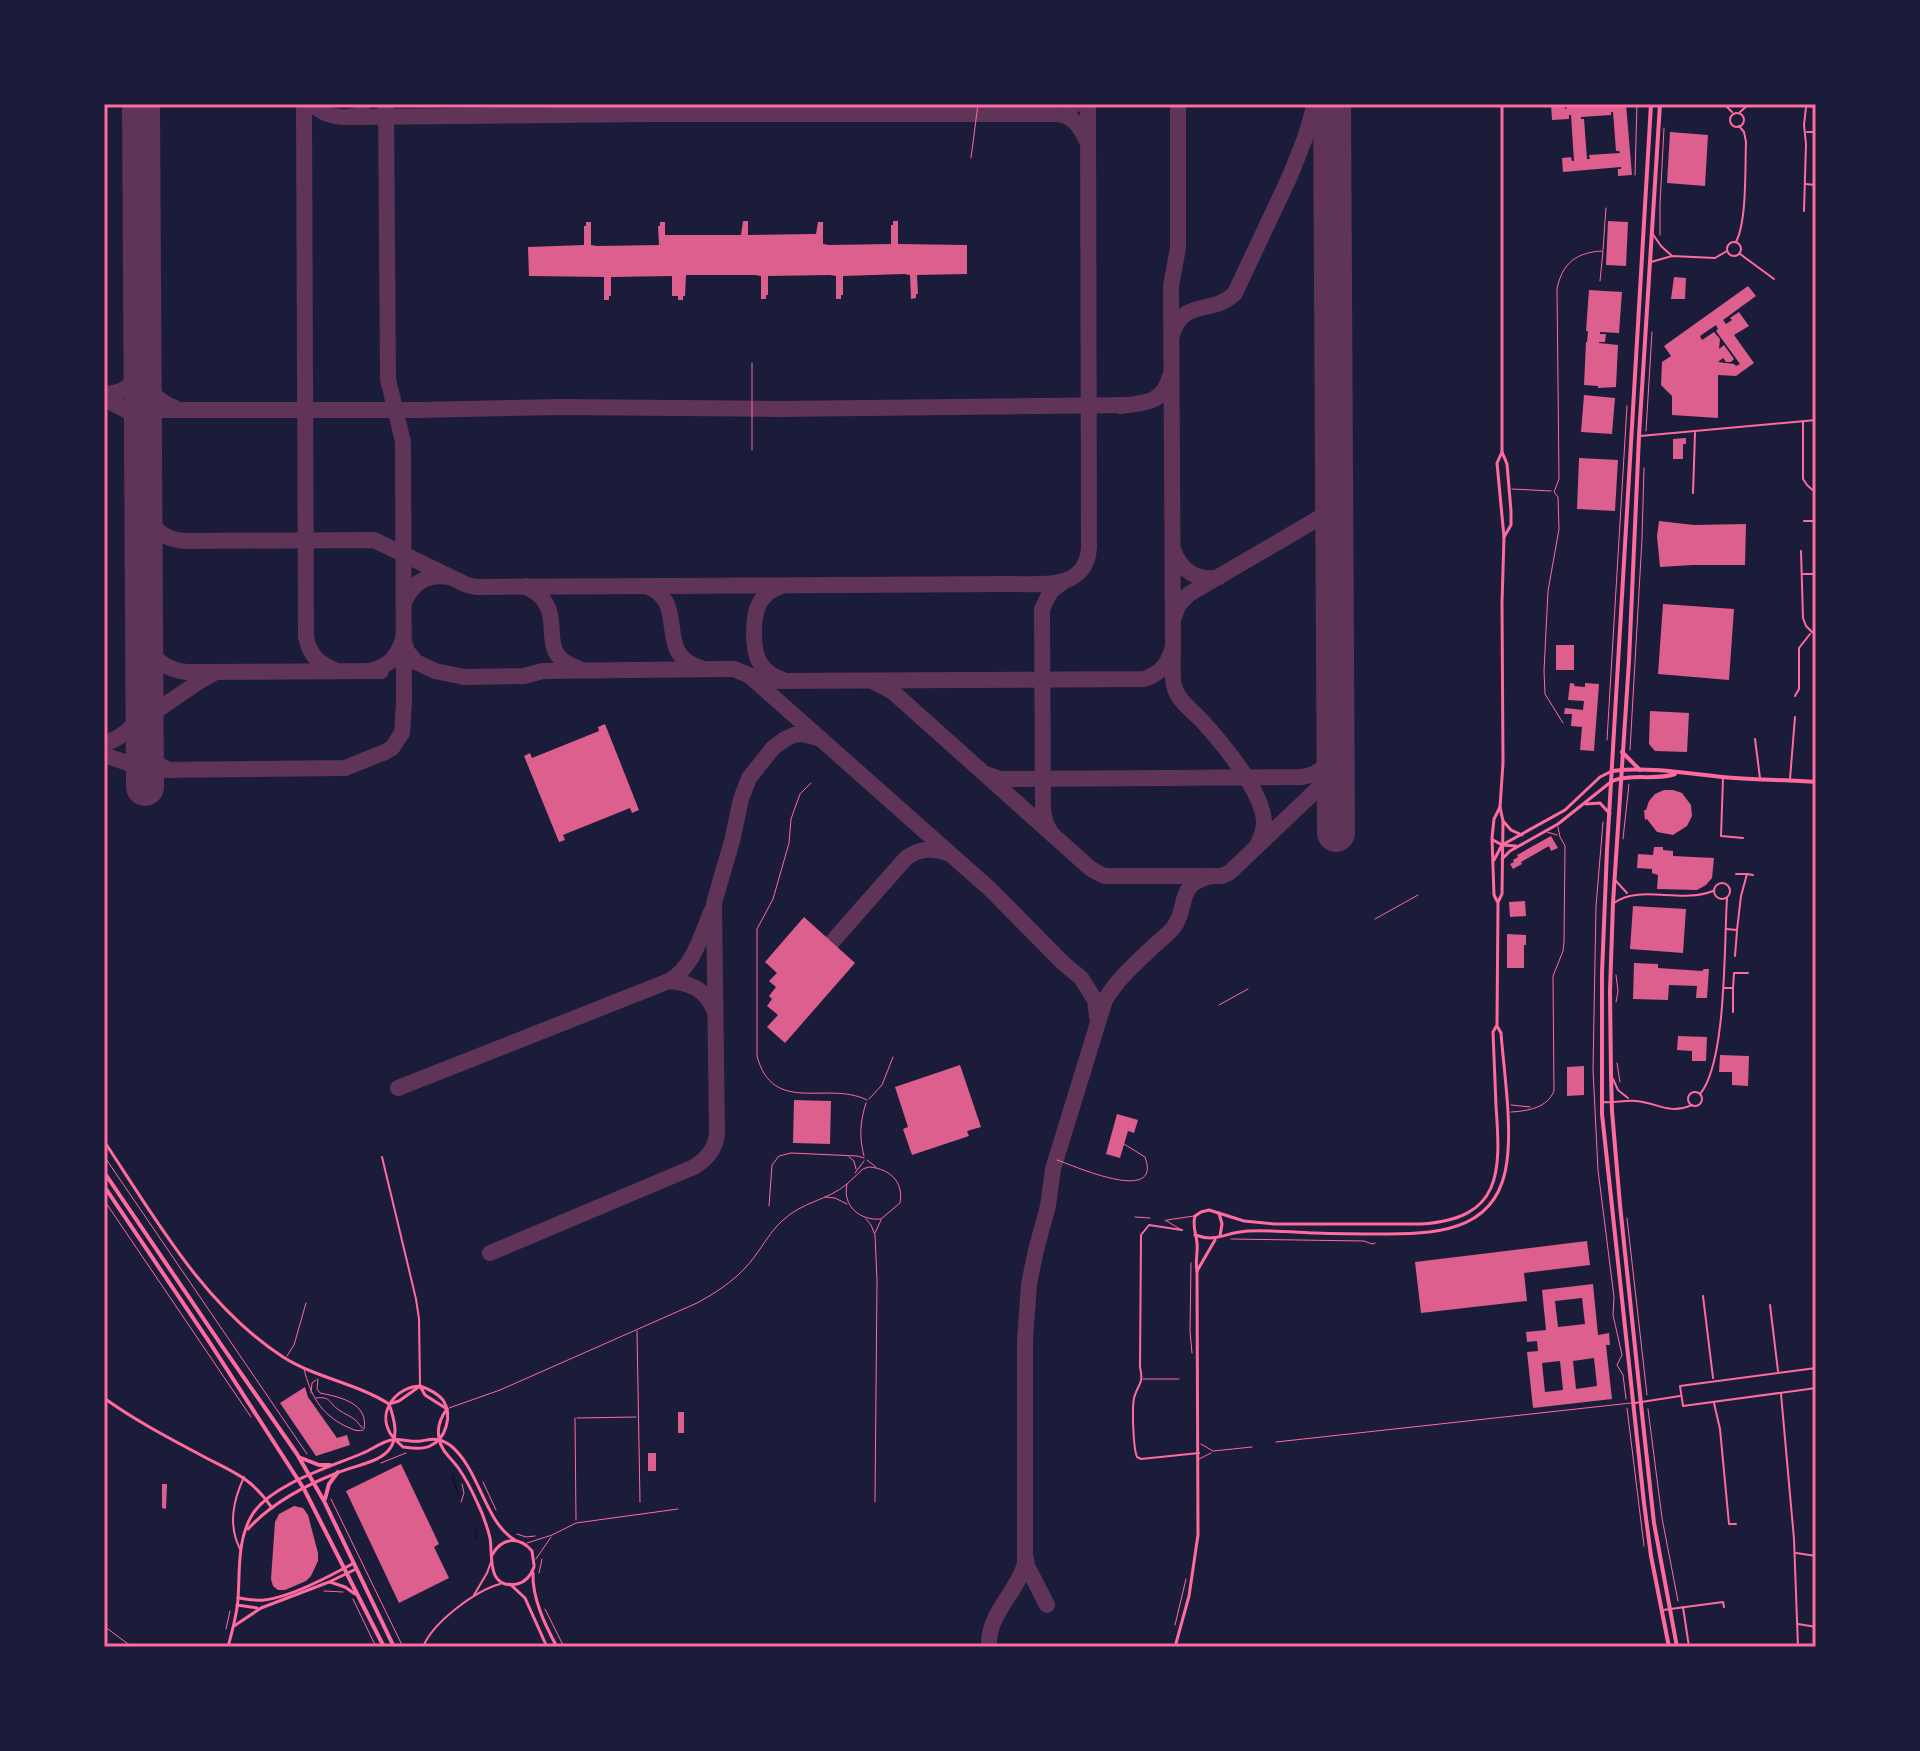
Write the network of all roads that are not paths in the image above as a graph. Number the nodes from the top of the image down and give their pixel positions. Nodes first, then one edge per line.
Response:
1 (978, 104) edge
2 (1502, 104) edge
3 (1637, 104) edge
4 (1651, 104) edge
5 (1660, 104) edge
6 (1724, 104) edge
7 (1749, 104) edge
8 (1790, 104) edge
9 (1804, 105) edge
10 (1816, 107) edge
11 (1740, 113) junction
12 (1733, 114) junction
13 (1739, 126) junction
14 (1806, 132) junction
15 (1816, 132) edge
16 (971, 158) dead end
17 (1635, 175) dead end
18 (1804, 184) junction
19 (1816, 185) edge
20 (1606, 208) dead end
21 (1804, 211) dead end
22 (1651, 231) junction
23 (1736, 242) junction
24 (1603, 251) junction
25 (1727, 251) junction
26 (1739, 253) junction
27 (1672, 256) junction
28 (1649, 263) junction
29 (1774, 279) dead end
30 (1600, 281) dead end
31 (752, 363) dead end
32 (1816, 420) edge
33 (1803, 421) junction
34 (1695, 431) junction
35 (1639, 436) junction
36 (752, 450) dead end
37 (1502, 452) junction
38 (1694, 465) junction
39 (1700, 465) dead end
40 (1498, 489) junction
41 (1509, 489) junction
42 (1554, 492) junction
43 (1693, 493) dead end
44 (1816, 493) edge
45 (1804, 521) dead end
46 (1816, 521) edge
47 (1504, 537) junction
48 (1801, 551) dead end
49 (1802, 574) junction
50 (1816, 574) edge
51 (1811, 633) junction
52 (1816, 636) edge
53 (1795, 696) dead end
54 (1795, 717) dead end
55 (1563, 723) dead end
56 (1755, 739) dead end
57 (1622, 752) junction
58 (1622, 770) junction
59 (1640, 770) junction
60 (1612, 771) junction
61 (1678, 773) junction
62 (1723, 776) junction
63 (1621, 777) junction
64 (1760, 779) junction
65 (1790, 780) junction
66 (1612, 781) junction
67 (1816, 782) edge
68 (811, 783) dead end
69 (1584, 804) junction
70 (1500, 807) junction
71 (1610, 814) junction
72 (1503, 821) junction
73 (1558, 824) junction
74 (1545, 832) junction
75 (1522, 835) junction
76 (1560, 837) junction
77 (1492, 838) junction
78 (1743, 838) dead end
79 (1502, 845) junction
80 (1520, 846) junction
81 (1502, 859) junction
82 (1494, 860) junction
83 (1736, 874) dead end
84 (1747, 874) junction
85 (1753, 875) dead end
86 (1615, 879) junction
87 (1713, 891) junction
88 (1628, 894) junction
89 (1418, 895) dead end
90 (1727, 898) junction
91 (1498, 902) junction
92 (1613, 903) junction
93 (1375, 919) dead end
94 (1725, 929) junction
95 (1737, 930) junction
96 (1735, 956) dead end
97 (1748, 973) dead end
98 (1722, 988) junction
99 (1733, 988) junction
100 (1248, 989) dead end
101 (1219, 1005) dead end
102 (1733, 1012) dead end
103 (1497, 1025) junction
104 (893, 1057) dead end
105 (1611, 1074) junction
106 (1700, 1094) junction
107 (867, 1100) junction
108 (1631, 1100) junction
109 (1602, 1102) junction
110 (1611, 1102) junction
111 (1507, 1105) junction
112 (1692, 1105) junction
113 (1532, 1107) junction
114 (1507, 1112) junction
115 (104, 1141) edge
116 (1124, 1144) dead end
117 (847, 1156) junction
118 (382, 1157) dead end
119 (864, 1158) junction
120 (1057, 1160) dead end
121 (876, 1167) junction
122 (857, 1171) junction
123 (104, 1172) edge
124 (853, 1177) junction
125 (847, 1184) junction
126 (104, 1186) edge
127 (824, 1197) junction
128 (769, 1206) dead end
129 (849, 1206) junction
130 (1219, 1213) junction
131 (1195, 1216) junction
132 (1135, 1217) dead end
133 (1150, 1218) dead end
134 (866, 1219) junction
135 (881, 1219) junction
136 (1182, 1230) joint
137 (875, 1235) junction
138 (1195, 1235) junction
139 (1218, 1238) junction
140 (1197, 1271) junction
141 (1703, 1296) dead end
142 (306, 1303) dead end
143 (1770, 1305) dead end
144 (637, 1328) junction
145 (286, 1359) junction
146 (303, 1368) junction
147 (1816, 1368) edge
148 (1778, 1372) junction
149 (320, 1377) junction
150 (1143, 1379) junction
151 (1179, 1379) dead end
152 (1713, 1381) junction
153 (420, 1386) junction
154 (1816, 1388) edge
155 (1781, 1393) junction
156 (311, 1394) junction
157 (1681, 1396) junction
158 (104, 1398) edge
159 (314, 1398) junction
160 (1641, 1402) junction
161 (1714, 1402) junction
162 (1632, 1403) junction
163 (389, 1404) junction
164 (447, 1409) junction
165 (639, 1417) junction
166 (568, 1418) dead end
167 (575, 1418) junction
168 (363, 1430) junction
169 (395, 1439) junction
170 (439, 1439) junction
171 (1199, 1442) junction
172 (1276, 1442) dead end
173 (1252, 1447) dead end
174 (1213, 1451) junction
175 (1199, 1453) junction
176 (297, 1454) junction
177 (1199, 1459) junction
178 (330, 1465) junction
179 (338, 1472) junction
180 (312, 1473) junction
181 (244, 1477) junction
182 (298, 1480) junction
183 (317, 1482) junction
184 (304, 1489) junction
185 (267, 1500) junction
186 (324, 1501) junction
187 (640, 1502) dead end
188 (875, 1502) dead end
189 (272, 1508) junction
190 (678, 1509) dead end
191 (576, 1523) junction
192 (1736, 1524) dead end
193 (245, 1532) junction
194 (552, 1535) junction
195 (515, 1540) junction
196 (524, 1544) junction
197 (240, 1550) junction
198 (1795, 1553) junction
199 (1816, 1556) edge
200 (491, 1560) junction
201 (535, 1561) junction
202 (356, 1566) junction
203 (534, 1567) junction
204 (346, 1571) junction
205 (329, 1582) junction
206 (508, 1584) junction
207 (358, 1596) junction
208 (473, 1596) junction
209 (1723, 1597) dead end
210 (238, 1598) junction
211 (1723, 1602) junction
212 (237, 1605) junction
213 (1681, 1606) junction
214 (1724, 1607) dead end
215 (261, 1608) junction
216 (1670, 1608) junction
217 (1663, 1610) junction
218 (1797, 1624) junction
219 (104, 1626) edge
220 (234, 1626) junction
221 (1816, 1627) edge
222 (132, 1647) edge
223 (165, 1647) edge
224 (209, 1647) edge
225 (228, 1647) edge
226 (384, 1647) edge
227 (394, 1647) edge
228 (423, 1647) edge
229 (547, 1647) edge
230 (557, 1647) edge
231 (1175, 1647) edge
232 (1669, 1647) edge
233 (1677, 1647) edge
234 (1689, 1647) edge
235 (1798, 1647) edge

1 - 16 lane
2 - 37 street
3 - 17 lane
4 - 60 main road
5 - 22 main road
6 - 12 street
7 - 11 street
8 - 9 street
9 - 10 street
9 - 14 street
11 - 12 street
11 - 13 street
12 - 13 street
13 - 23 street
14 - 15 street
14 - 18 street
18 - 19 street
18 - 21 street
20 - 24 lane
22 - 27 street
22 - 28 main road
23 - 25 street
23 - 26 street
24 - 30 lane
24 - 42 lane
25 - 26 street
25 - 27 street
26 - 29 street
27 - 28 street
28 - 35 main road
31 - 36 lane
32 - 33 street
33 - 34 street
33 - 44 street
34 - 35 street
34 - 38 street
35 - 57 main road
37 - 40 street
37 - 41 street
38 - 39 street
38 - 43 street
40 - 41 lane
40 - 47 street
41 - 42 lane
41 - 47 street
42 - 55 lane
45 - 46 street
47 - 70 street
48 - 49 street
49 - 50 street
49 - 51 street
51 - 52 street
51 - 53 street
54 - 65 street
56 - 64 street
57 - 58 main road
57 - 59 main road
58 - 59 main road
58 - 60 main road
58 - 63 main road
59 - 61 main road
60 - 66 main road
60 - 75 street
61 - 62 main road
61 - 63 main road
62 - 64 main road
62 - 78 street
63 - 66 main road
63 - 86 main road
64 - 65 main road
65 - 67 main road
66 - 69 street
66 - 71 main road
68 - 107 lane
69 - 71 street
69 - 73 street
70 - 72 street
70 - 77 street
71 - 109 main road
72 - 75 street
72 - 79 street
73 - 74 street
73 - 76 lane
74 - 76 lane
74 - 80 street
75 - 79 street
76 - 113 lane
77 - 79 street
77 - 82 street
79 - 80 street
79 - 81 street
79 - 82 street
80 - 81 street
81 - 91 street
82 - 91 street
83 - 84 street
84 - 85 street
84 - 95 street
86 - 88 street
86 - 92 main road
87 - 88 street
87 - 90 street
87 - 90 street
88 - 92 street
89 - 93 lane
90 - 94 street
91 - 103 street
92 - 105 main road
94 - 95 street
94 - 98 street
95 - 96 street
97 - 99 street
98 - 99 street
98 - 106 street
99 - 102 street
100 - 101 lane
103 - 111 street
103 - 130 street
104 - 107 lane
105 - 108 street
105 - 110 main road
106 - 112 street
106 - 112 street
107 - 119 lane
108 - 110 street
108 - 112 street
109 - 110 street
109 - 162 main road
110 - 160 main road
111 - 113 lane
111 - 114 street
113 - 114 lane
114 - 139 street
115 - 145 street
116 - 120 lane
117 - 119 lane
117 - 122 lane
117 - 128 lane
118 - 153 street
119 - 121 lane
119 - 122 lane
121 - 124 lane
121 - 135 lane
122 - 124 lane
123 - 176 main road
124 - 125 lane
125 - 127 lane
125 - 129 lane
126 - 182 main road
127 - 129 lane
127 - 144 lane
129 - 134 lane
130 - 131 street
130 - 139 street
131 - 136 lane
131 - 138 street
132 - 133 lane
134 - 135 lane
134 - 137 lane
135 - 137 lane
136 - 150 street
137 - 188 lane
138 - 139 street
138 - 140 street
139 - 140 street
140 - 171 street
141 - 152 street
142 - 145 lane
143 - 148 street
144 - 164 lane
144 - 165 lane
145 - 146 street
146 - 149 street
146 - 156 lane
147 - 148 street
148 - 152 street
149 - 156 lane
149 - 163 street
149 - 168 lane
150 - 151 lane
150 - 175 street
152 - 157 street
153 - 163 street
153 - 164 street
154 - 155 street
155 - 161 street
155 - 198 street
156 - 159 lane
157 - 160 street
157 - 161 street
158 - 181 street
159 - 168 lane
159 - 168 lane
160 - 162 street
160 - 216 main road
161 - 192 street
162 - 172 lane
162 - 217 main road
163 - 169 street
164 - 170 street
165 - 167 lane
165 - 187 lane
166 - 167 lane
167 - 191 lane
169 - 170 street
169 - 170 street
169 - 178 street
169 - 179 street
170 - 195 street
170 - 200 street
171 - 174 lane
171 - 175 street
173 - 174 lane
174 - 177 lane
175 - 177 street
176 - 178 main road
176 - 180 main road
177 - 231 street
178 - 180 street
179 - 183 street
179 - 186 main road
180 - 182 street
180 - 183 main road
181 - 185 street
181 - 197 street
182 - 184 main road
182 - 185 street
183 - 184 street
183 - 186 main road
184 - 189 street
184 - 204 main road
185 - 189 street
185 - 193 street
186 - 202 main road
189 - 193 street
190 - 191 lane
191 - 194 lane
193 - 197 street
194 - 196 lane
194 - 201 lane
195 - 196 street
195 - 200 street
196 - 201 street
197 - 210 street
198 - 199 street
198 - 218 street
200 - 206 street
200 - 208 street
201 - 203 street
202 - 204 street
202 - 227 main road
203 - 206 street
203 - 230 street
204 - 205 street
204 - 207 main road
204 - 210 street
205 - 207 street
205 - 215 street
206 - 208 street
206 - 229 street
207 - 226 main road
208 - 228 street
209 - 211 street
210 - 212 street
211 - 213 street
211 - 214 street
212 - 215 street
212 - 220 street
213 - 216 street
213 - 234 street
215 - 220 street
216 - 217 street
216 - 233 main road
217 - 232 main road
218 - 221 street
218 - 235 street
219 - 222 lane
220 - 225 street
223 - 224 lane

